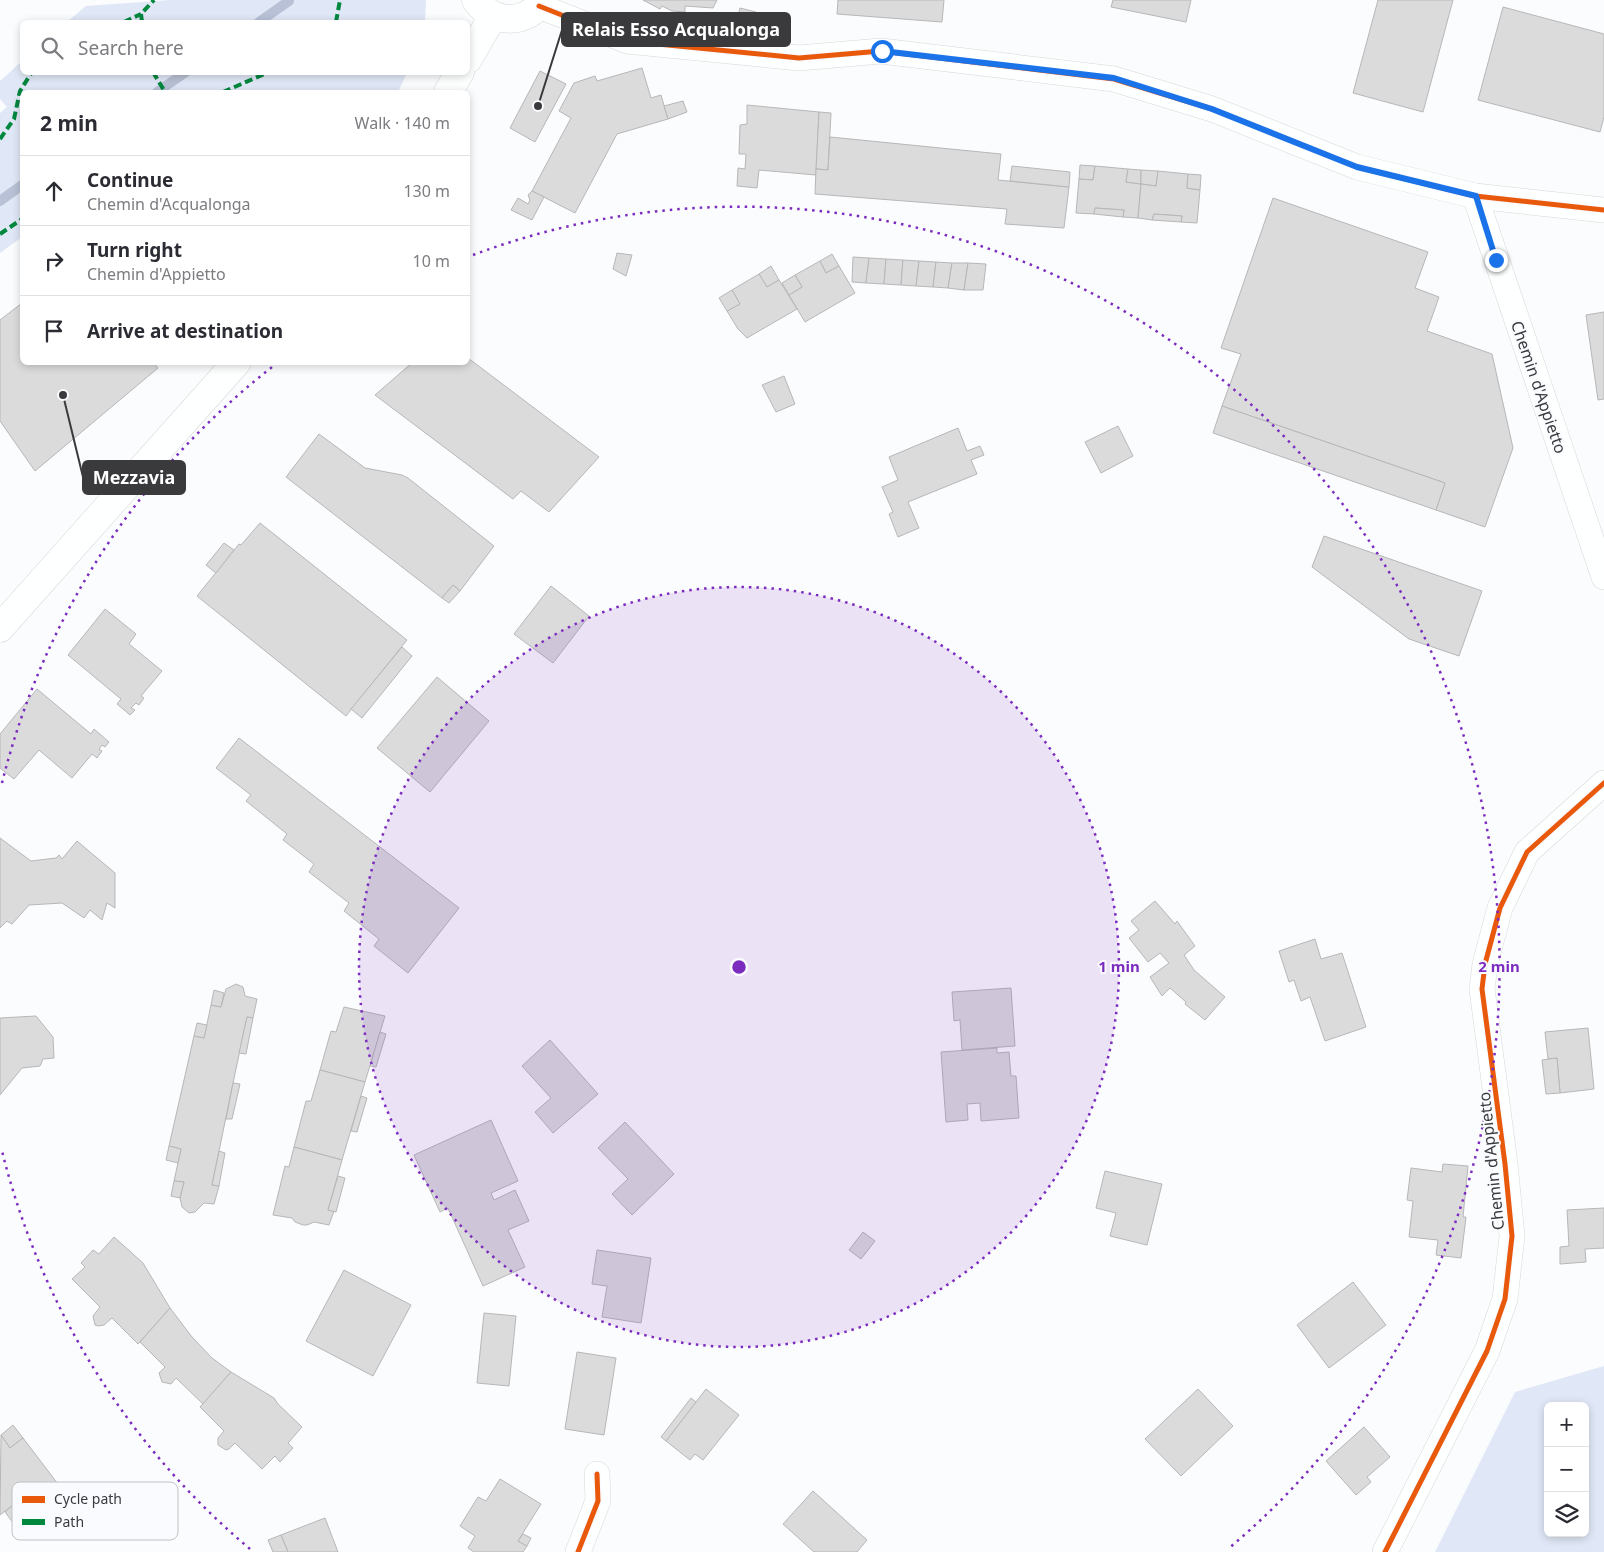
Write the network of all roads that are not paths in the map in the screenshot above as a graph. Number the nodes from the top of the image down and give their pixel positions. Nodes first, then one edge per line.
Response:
1 (541, 3) edge
2 (484, 8) edge
3 (470, 53) edge
4 (458, 75) edge
5 (449, 90) edge
6 (1476, 196) junction
7 (1604, 210) edge
8 (234, 365) edge
9 (1604, 577) edge
10 (0, 628) edge
11 (1604, 782) edge
12 (597, 1474) dead end
13 (578, 1552) edge
14 (1385, 1552) edge

1 - 2 main road
1 - 6 street
2 - 3 main road
4 - 5 main road
6 - 7 street
6 - 9 street, Chemin d'Appietto
8 - 10 main road
11 - 14 street, Chemin d'Appietto
12 - 13 street

